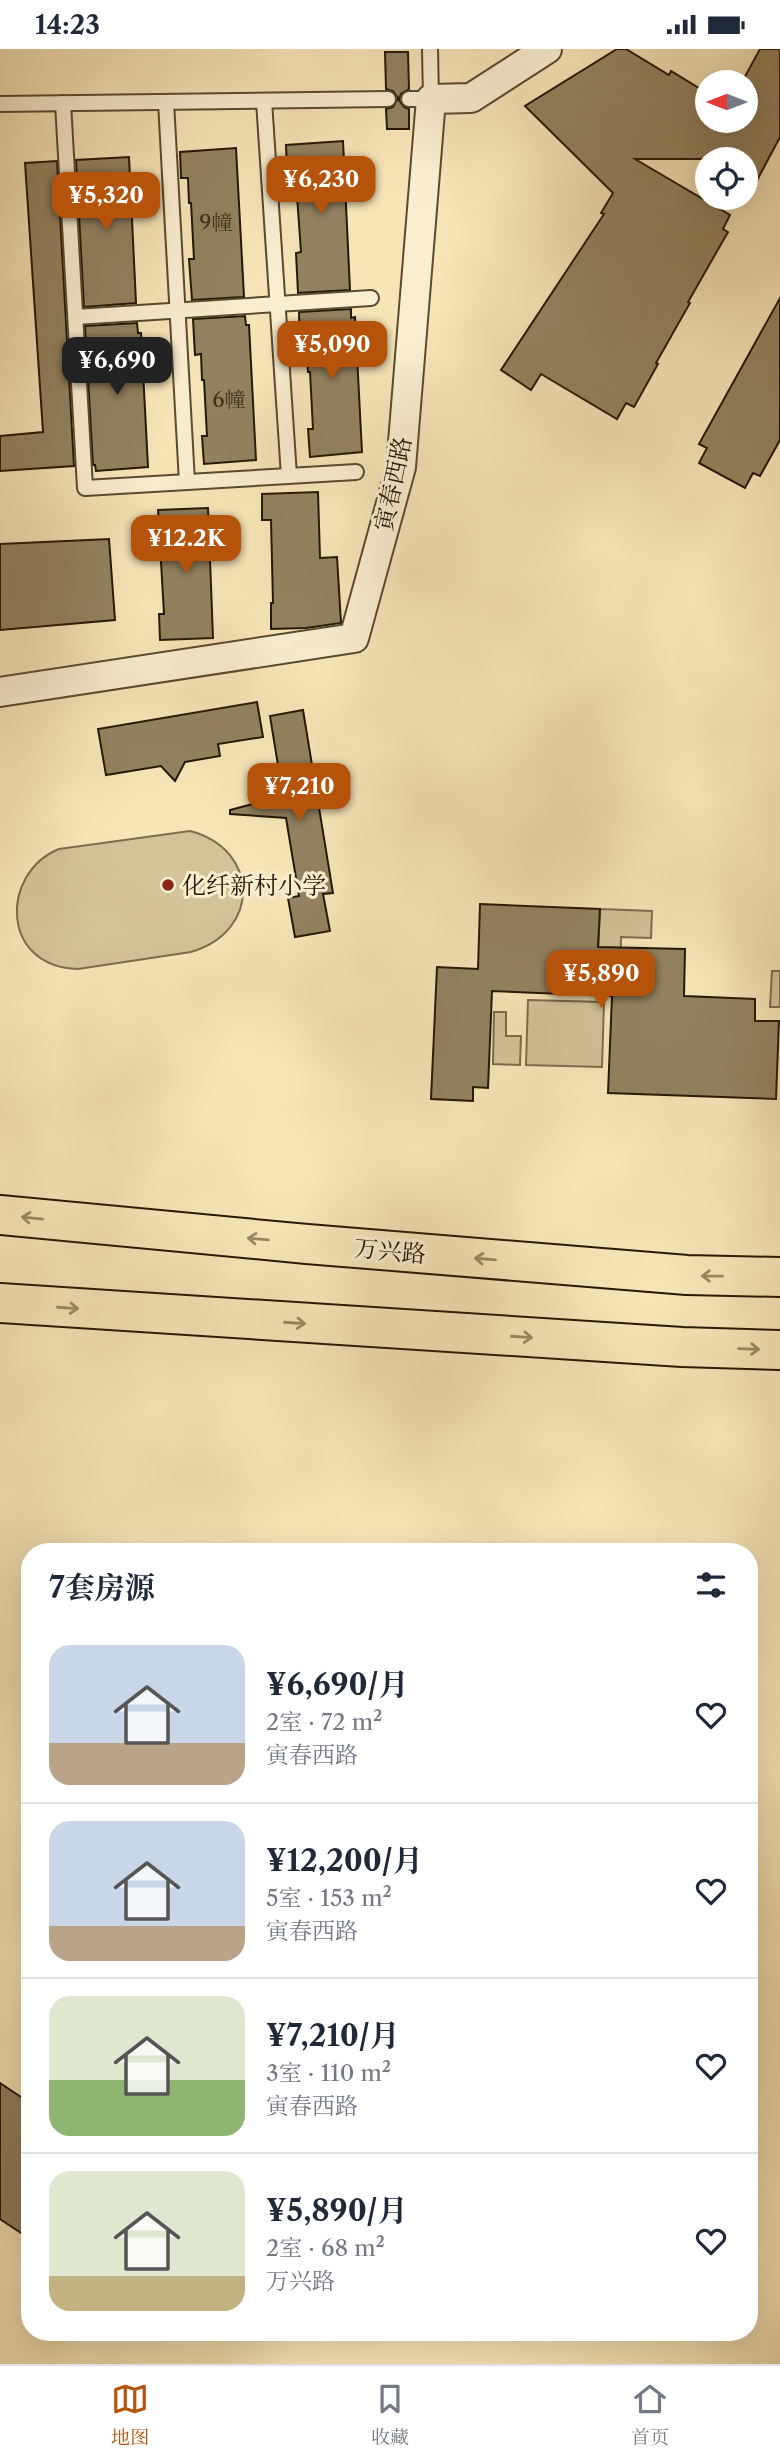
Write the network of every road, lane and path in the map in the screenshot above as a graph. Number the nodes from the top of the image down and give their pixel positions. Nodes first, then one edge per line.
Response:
1 (430, 49) edge
2 (547, 49) edge
3 (388, 99) dead end
4 (420, 99) junction
5 (264, 101) junction
6 (166, 102) junction
7 (63, 103) junction
8 (0, 104) edge
9 (371, 298) dead end
10 (278, 304) junction
11 (177, 310) junction
12 (76, 317) junction
13 (356, 472) dead end
14 (289, 476) junction
15 (187, 482) junction
16 (0, 692) edge
17 (0, 1215) edge
18 (780, 1277) edge
19 (0, 1303) edge
20 (780, 1350) edge

1 - 4 lane
2 - 4 street
3 - 5 lane
4 - 16 street, 寅春西路
5 - 6 lane
5 - 10 lane
6 - 7 lane
6 - 11 lane
7 - 8 lane
7 - 12 lane
9 - 10 lane
10 - 11 lane
10 - 14 lane
11 - 12 lane
11 - 15 lane
12 - 15 lane
13 - 14 lane
14 - 15 lane
18 -> 17 main road, 万兴路
19 -> 20 main road

